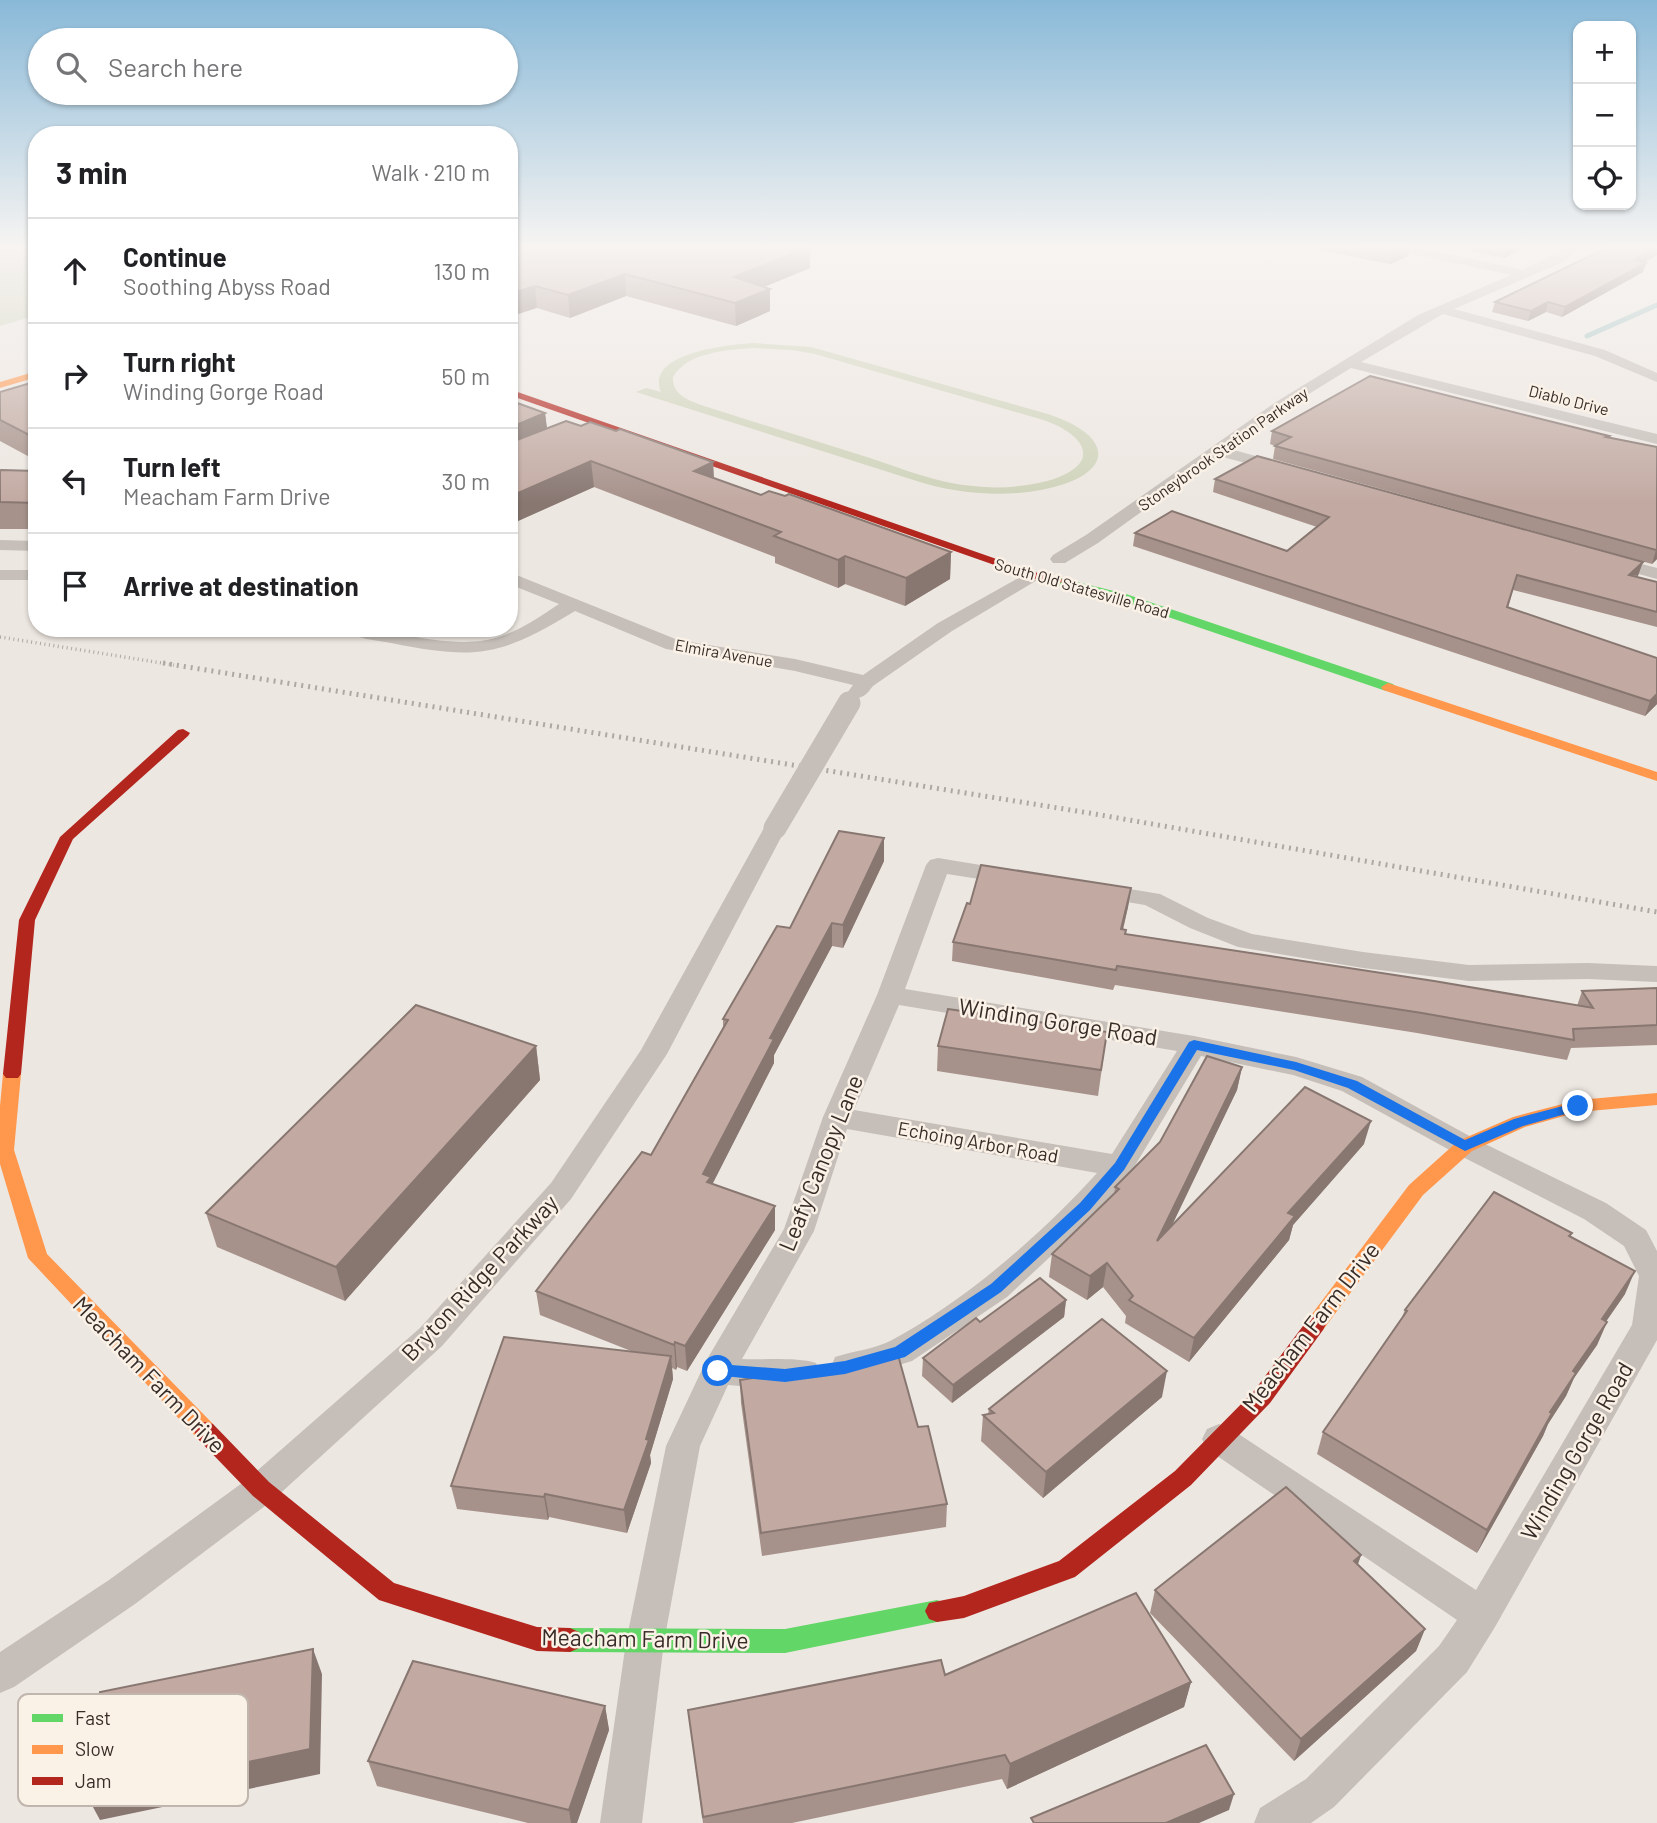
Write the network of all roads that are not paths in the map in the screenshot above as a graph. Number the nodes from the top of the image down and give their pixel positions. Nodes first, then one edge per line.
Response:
1 (1399, 333) edge
2 (1527, 333) edge
3 (1351, 364) junction
4 (28, 377) edge
5 (1657, 378) edge
6 (0, 385) edge
7 (28, 392) edge
8 (518, 395) edge
9 (0, 400) edge
10 (601, 424) junction
11 (579, 433) edge
12 (1657, 439) edge
13 (1219, 451) junction
14 (1296, 472) edge
15 (0, 545) edge
16 (28, 546) edge
17 (1592, 555) edge
18 (1044, 562) junction
19 (1085, 568) dead end
20 (1657, 574) edge
21 (0, 575) edge
22 (28, 575) edge
23 (518, 581) edge
24 (573, 604) junction
25 (518, 635) edge
26 (395, 637) edge
27 (514, 637) edge
28 (1308, 643) dead end
29 (866, 682) junction
30 (183, 733) dead end
31 (1657, 777) edge
32 (1031, 880) edge
33 (1071, 886) edge
34 (1657, 974) edge
35 (890, 995) junction
36 (1194, 1045) junction
37 (1657, 1099) edge
38 (837, 1117) junction
39 (1465, 1146) junction
40 (1120, 1166) junction
41 (718, 1371) junction
42 (1219, 1439) junction
43 (261, 1489) junction
44 (1482, 1615) junction
45 (645, 1642) junction
46 (0, 1674) edge
47 (621, 1823) edge
48 (1275, 1823) edge

1 - 3 street, Stoneybrook Station Parkway
2 - 5 street
3 - 12 street, Diablo Drive
3 - 13 street, Stoneybrook Station Parkway
4 - 6 street
7 - 9 street
8 - 10 street, South Old Statesville Road
10 - 11 street
10 - 18 street, South Old Statesville Road
13 - 14 street
13 - 18 street, Stoneybrook Station Parkway
15 - 16 street
17 - 20 street
18 - 19 street, South Old Statesville Road
18 - 28 street
18 - 29 street, Stoneybrook Station Parkway
18 - 31 street, South Old Statesville Road
21 - 22 street
23 - 24 street, Elmira Avenue
24 - 25 street
24 - 29 street, Elmira Avenue
26 - 27 street
29 - 43 street, Bryton Ridge Parkway, bridge
30 - 43 street, Meacham Farm Drive
32 - 35 street, Leafy Canopy Lane
33 - 34 street
35 - 36 street, Winding Gorge Road
35 - 38 street, Leafy Canopy Lane
36 - 39 street, Winding Gorge Road
36 - 40 street
37 - 39 street, Meacham Farm Drive
38 - 40 street, Echoing Arbor Road
38 - 41 street, Leafy Canopy Lane
39 - 42 street, Meacham Farm Drive
39 - 44 street, Winding Gorge Road
40 - 41 street
41 - 45 street, Leafy Canopy Lane
42 - 44 street
42 - 45 street, Meacham Farm Drive
43 - 45 street, Meacham Farm Drive
43 - 46 street, Bryton Ridge Parkway
44 - 48 street, Winding Gorge Road
45 - 47 street, Leafy Canopy Lane

